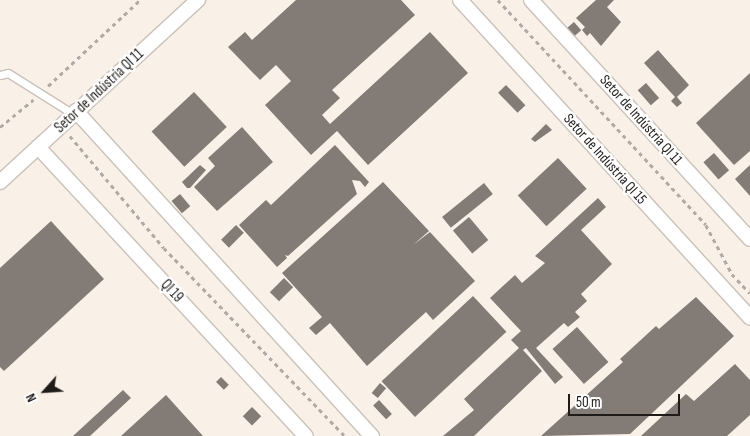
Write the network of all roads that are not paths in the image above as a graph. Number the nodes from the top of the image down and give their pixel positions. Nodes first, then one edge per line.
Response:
1 (198, 0) edge
2 (460, 0) edge
3 (531, 0) edge
4 (0, 75) edge
5 (74, 112) junction
6 (38, 147) junction
7 (0, 182) edge
8 (750, 239) edge
9 (750, 318) edge
10 (306, 436) edge
11 (372, 436) edge

1 - 5 street, Setor de Indústria QI 11
2 - 9 street, Setor de Indústria QI 15
3 - 8 street, Setor de Indústria QI 11
4 - 5 lane
5 - 6 street, Setor de Indústria QI 11
5 - 11 street
6 - 7 street, Setor de Indústria QI 11
6 - 10 street, QI 19

